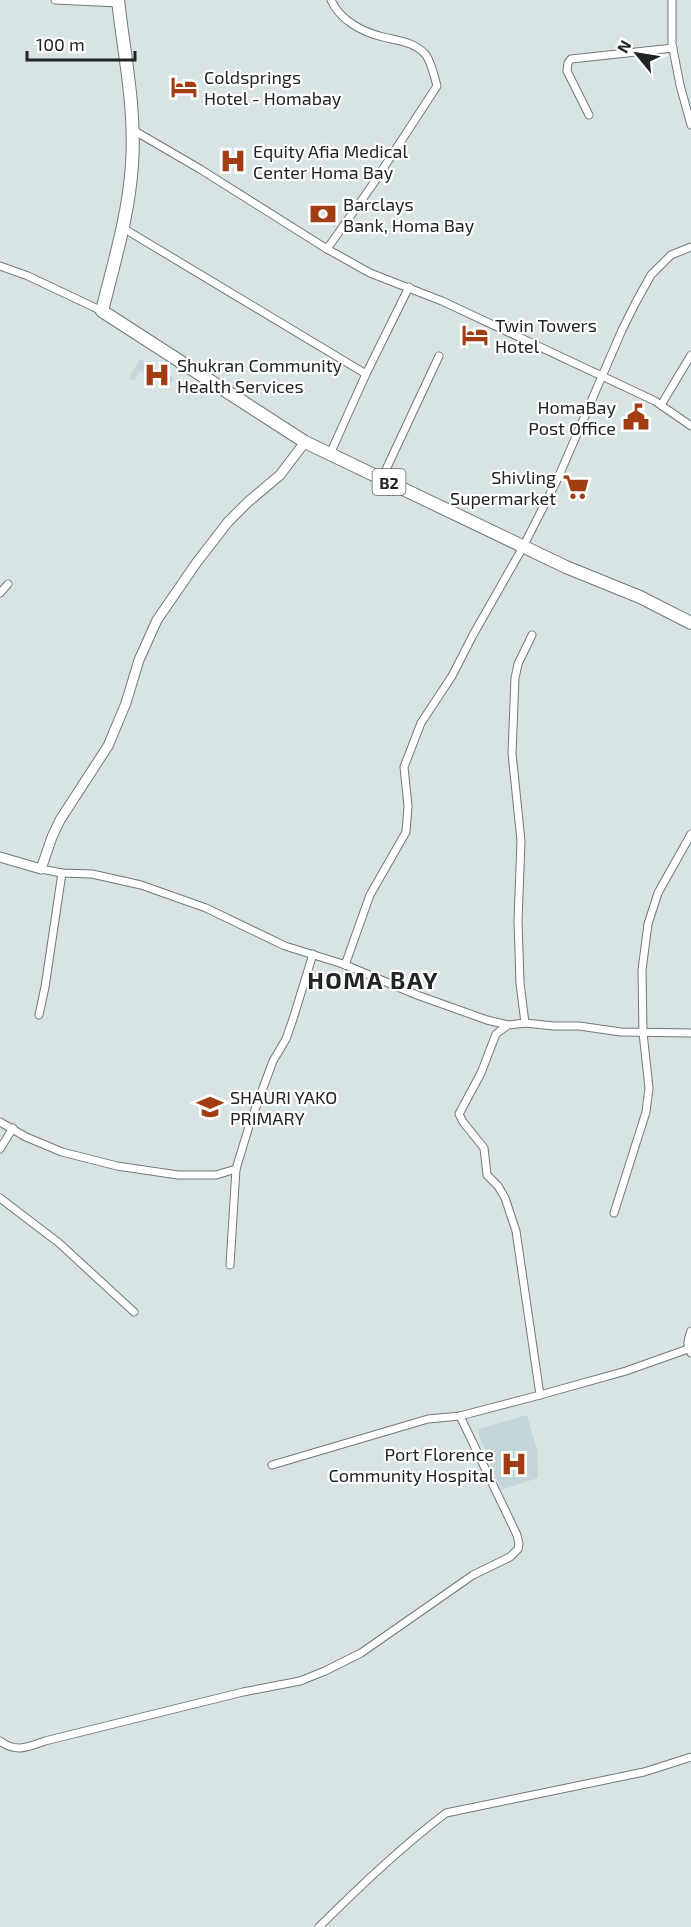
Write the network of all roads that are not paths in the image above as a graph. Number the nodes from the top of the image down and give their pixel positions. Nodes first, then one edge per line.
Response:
1 (55, 0) edge
2 (331, 0) edge
3 (672, 0) edge
4 (118, 1) edge
5 (673, 48) junction
6 (589, 115) dead end
7 (691, 126) edge
8 (133, 130) junction
9 (123, 228) junction
10 (691, 247) edge
11 (327, 249) junction
12 (0, 266) edge
13 (409, 287) junction
14 (102, 311) junction
15 (691, 355) edge
16 (439, 356) dead end
17 (366, 374) junction
18 (603, 376) junction
19 (661, 405) junction
20 (691, 426) edge
21 (304, 442) junction
22 (330, 454) junction
23 (382, 478) junction
24 (523, 547) junction
25 (8, 584) dead end
26 (0, 593) edge
27 (691, 623) edge
28 (532, 635) dead end
29 (691, 834) edge
30 (0, 857) edge
31 (41, 868) junction
32 (62, 873) junction
33 (313, 954) junction
34 (343, 964) junction
35 (39, 1015) dead end
36 (525, 1023) junction
37 (508, 1025) junction
38 (644, 1033) junction
39 (691, 1033) edge
40 (0, 1122) edge
41 (13, 1128) junction
42 (0, 1149) edge
43 (236, 1169) junction
44 (0, 1198) edge
45 (614, 1213) dead end
46 (230, 1265) dead end
47 (134, 1312) dead end
48 (691, 1331) edge
49 (690, 1351) edge
50 (540, 1395) junction
51 (460, 1416) junction
52 (272, 1465) dead end
53 (0, 1741) edge
54 (691, 1757) edge
55 (319, 1927) edge

1 - 4 street
2 - 11 street
3 - 5 street
4 - 8 highway
5 - 6 street
5 - 7 street
8 - 9 highway
8 - 11 street
9 - 14 highway
9 - 17 street
10 - 18 street
11 - 13 street
12 - 14 street
13 - 17 street
13 - 18 street
14 - 21 highway, B2
15 - 19 street
16 - 23 street
17 - 22 street
18 - 19 street
18 - 24 street
19 - 20 street
21 - 22 highway, B2
21 - 31 street
22 - 23 highway, B2
23 - 24 highway, B2
24 - 27 highway, B2
24 - 34 street
25 - 26 street
28 - 36 street
29 - 38 street
30 - 31 street
31 - 32 street
32 - 33 street
32 - 35 street
33 - 34 street
33 - 43 street
34 - 37 street
36 - 37 street
36 - 38 street
37 - 50 street
38 - 39 street
38 - 45 street
40 - 41 street
41 - 42 street
41 - 43 street
43 - 46 street
44 - 47 street
48 - 49 street
49 - 50 street
50 - 51 street
51 - 52 street
51 - 53 street
54 - 55 street

